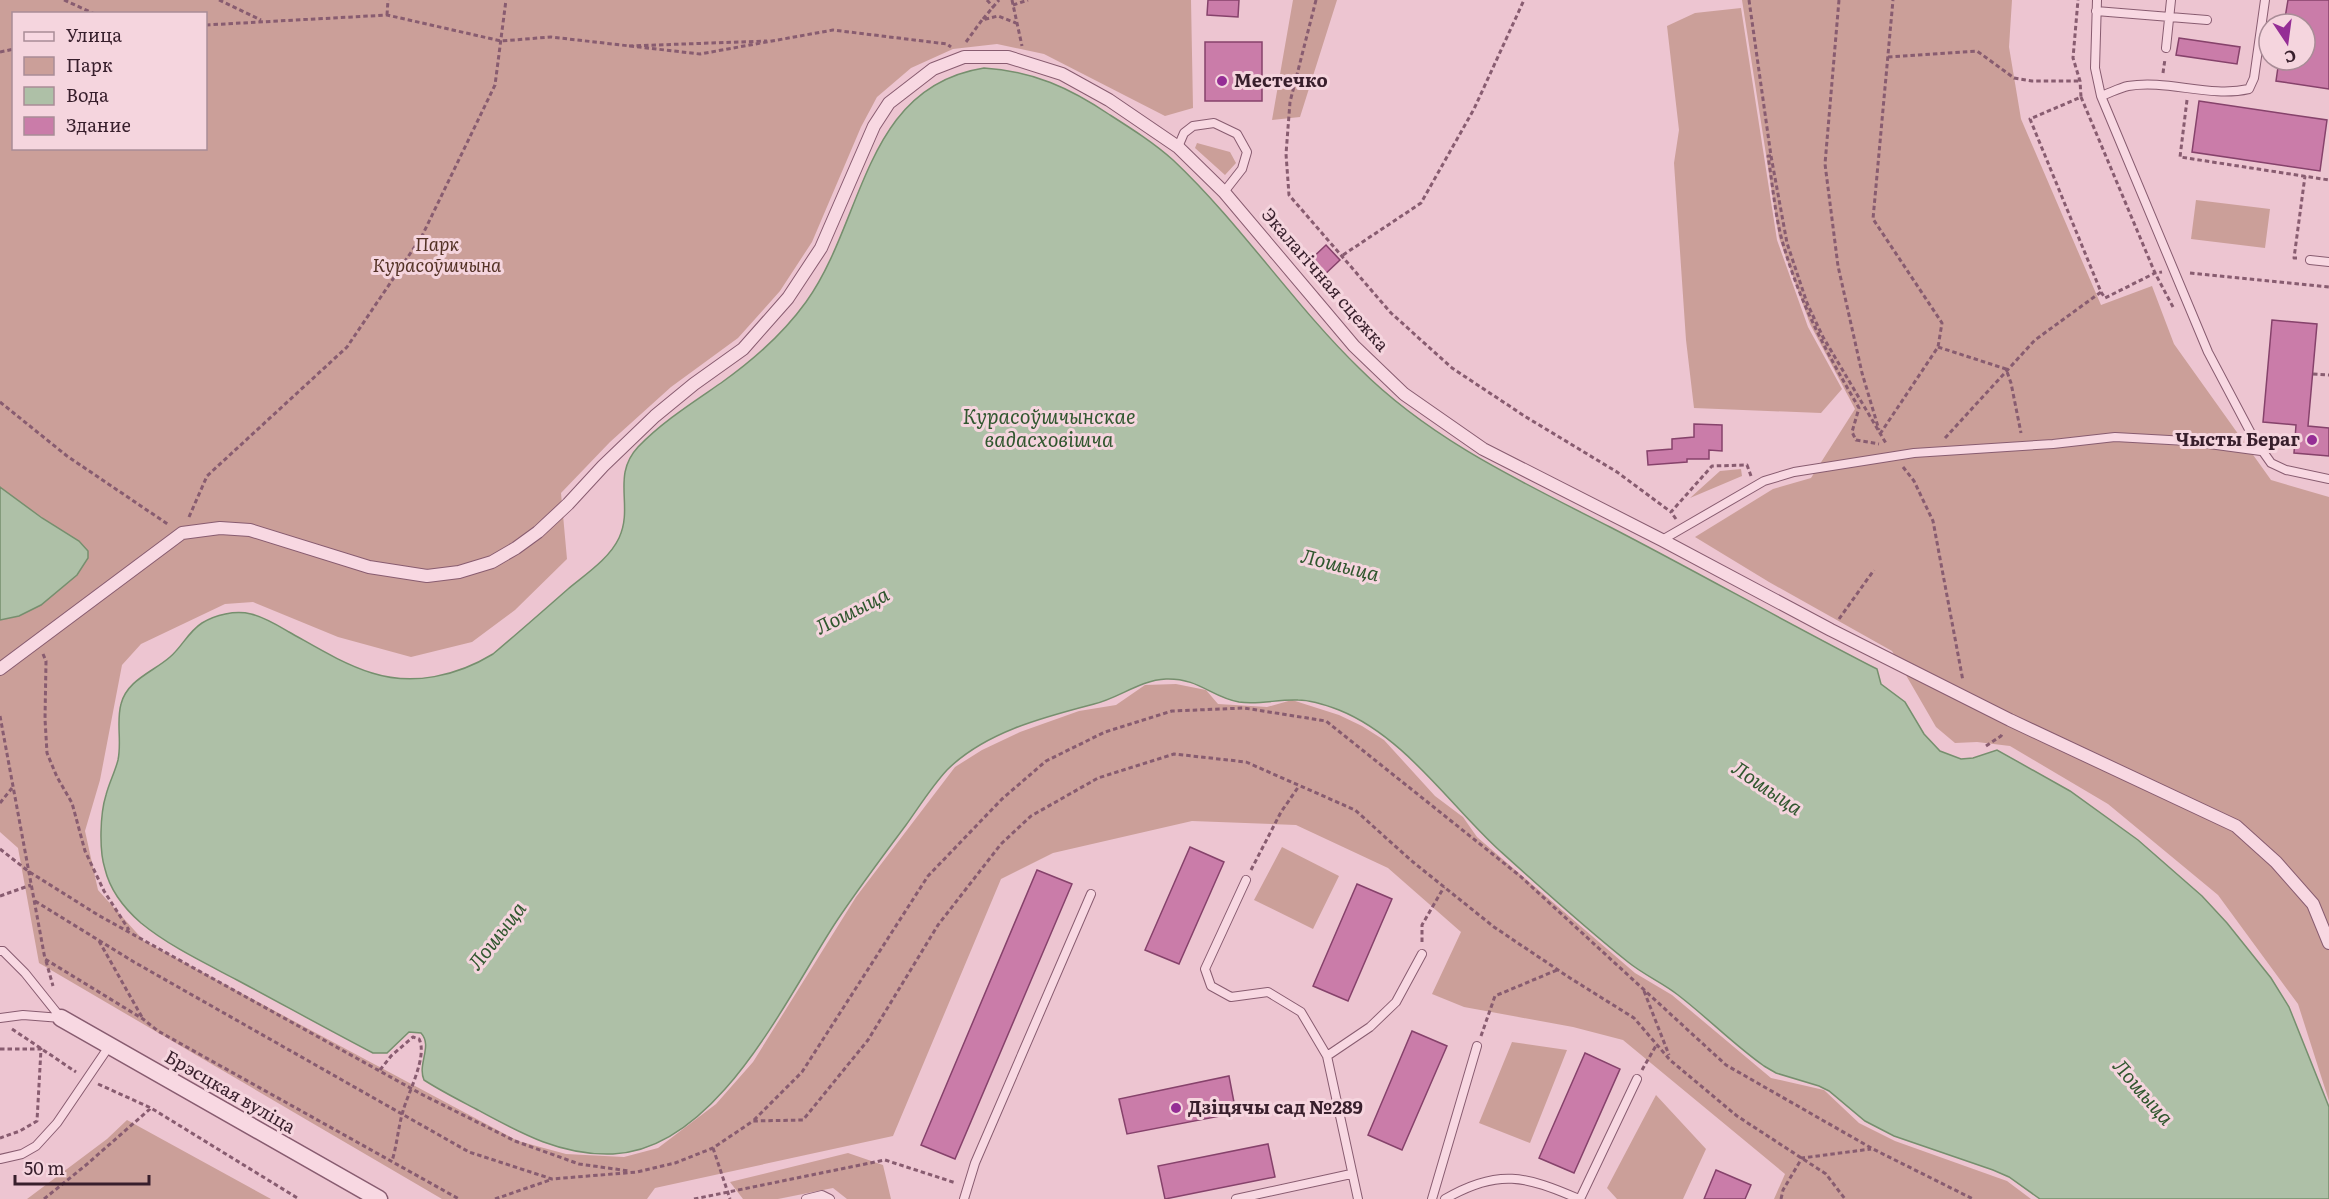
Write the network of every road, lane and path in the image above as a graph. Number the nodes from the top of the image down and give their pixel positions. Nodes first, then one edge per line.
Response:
1 (64, 0) edge
2 (219, 0) edge
3 (388, 0) edge
4 (506, 0) edge
5 (987, 0) edge
6 (999, 0) edge
7 (1012, 0) edge
8 (1028, 0) edge
9 (1316, 0) edge
10 (1524, 0) edge
11 (1749, 0) edge
12 (1839, 0) edge
13 (1893, 0) edge
14 (2078, 0) edge
15 (2097, 0) edge
16 (2171, 0) edge
17 (2265, 0) edge
18 (1013, 5) junction
19 (994, 8) junction
20 (2096, 11) junction
21 (91, 12) edge
22 (387, 15) junction
23 (2169, 16) junction
24 (263, 20) junction
25 (981, 20) junction
26 (2207, 20) dead end
27 (1016, 23) junction
28 (207, 25) edge
29 (501, 40) junction
30 (782, 40) junction
31 (615, 46) junction
32 (2166, 48) joint
33 (964, 57) junction
34 (1888, 57) junction
35 (1026, 62) junction
36 (2080, 81) junction
37 (2162, 87) junction
38 (2188, 89) junction
39 (2101, 96) junction
40 (1178, 147) junction
41 (1771, 156) junction
42 (2305, 176) junction
43 (2329, 180) edge
44 (1224, 192) junction
45 (1343, 255) junction
46 (2310, 260) joint
47 (2329, 262) edge
48 (2176, 272) junction
49 (2329, 287) edge
50 (2101, 292) junction
51 (1938, 347) junction
52 (2006, 369) junction
53 (2313, 374) dead end
54 (2329, 375) edge
55 (0, 402) edge
56 (1880, 434) junction
57 (2021, 434) dead end
58 (1941, 441) dead end
59 (1888, 446) junction
60 (2261, 451) junction
61 (1895, 456) junction
62 (2329, 478) edge
63 (1753, 480) dead end
64 (1671, 512) junction
65 (1678, 521) dead end
66 (182, 533) junction
67 (1662, 540) junction
68 (1874, 570) dead end
69 (1831, 630) junction
70 (37, 641) junction
71 (0, 669) edge
72 (1967, 698) junction
73 (0, 716) edge
74 (2001, 736) dead end
75 (1986, 746) dead end
76 (1299, 786) junction
77 (13, 787) junction
78 (0, 803) edge
79 (0, 849) edge
80 (28, 871) junction
81 (1246, 880) joint
82 (31, 885) junction
83 (1444, 886) junction
84 (1091, 894) dead end
85 (0, 896) edge
86 (34, 901) junction
87 (1422, 925) dead end
88 (129, 931) junction
89 (98, 939) junction
90 (2329, 943) edge
91 (0, 951) edge
92 (1422, 954) dead end
93 (1557, 970) junction
94 (1644, 990) junction
95 (0, 1018) edge
96 (61, 1018) junction
97 (143, 1019) junction
98 (8, 1027) dead end
99 (1657, 1044) junction
100 (110, 1045) junction
101 (1477, 1046) joint
102 (0, 1049) edge
103 (41, 1049) junction
104 (1327, 1056) junction
105 (1670, 1060) junction
106 (380, 1071) junction
107 (85, 1078) junction
108 (1637, 1079) joint
109 (410, 1088) junction
110 (151, 1108) junction
111 (402, 1113) junction
112 (753, 1121) junction
113 (0, 1138) edge
114 (713, 1148) junction
115 (1873, 1149) junction
116 (1802, 1158) junction
117 (0, 1159) edge
118 (392, 1161) junction
119 (637, 1172) junction
120 (1351, 1174) junction
121 (552, 1179) junction
122 (967, 1186) junction
123 (728, 1192) junction
124 (44, 1199) edge
125 (299, 1199) edge
126 (379, 1199) edge
127 (459, 1199) edge
128 (495, 1199) edge
129 (694, 1199) edge
130 (730, 1199) edge
131 (806, 1199) edge
132 (830, 1199) edge
133 (964, 1199) edge
134 (1236, 1199) edge
135 (1358, 1199) edge
136 (1432, 1199) edge
137 (1445, 1199) edge
138 (1580, 1199) edge
139 (1782, 1199) edge
140 (1845, 1199) edge
141 (1973, 1199) edge

1 - 21 path
2 - 24 path
3 - 22 path
4 - 29 path
5 - 19 path
6 - 19 path
7 - 18 path
8 - 18 path
9 - 45 path
10 - 45 path
11 - 41 path
12 - 56 path
13 - 34 path
14 - 36 path
15 - 20 lane
16 - 23 lane
17 - 38 lane
18 - 27 path
19 - 25 path
20 - 23 lane
20 - 39 lane
22 - 24 path
22 - 29 path
23 - 26 lane
23 - 32 lane
24 - 28 path
25 - 27 path
25 - 33 path
27 - 35 path
29 - 31 path
29 - 66 path
30 - 31 path
30 - 31 path
30 - 33 path
32 - 37 path
33 - 35 street, Экалагічная сцежка
33 - 66 street
34 - 36 path
34 - 51 path
35 - 40 street, Экалагічная сцежка
36 - 50 path
37 - 38 lane
37 - 39 lane
38 - 42 path
39 - 48 lane
40 - 44 street, Экалагічная сцежка
40 - 44 lane
41 - 56 path
41 - 59 path
42 - 43 path
42 - 46 path
44 - 67 street, Экалагічная сцежка
45 - 64 path
46 - 47 lane
48 - 49 path
48 - 50 path
48 - 60 lane
50 - 52 path
51 - 52 path
51 - 56 path
52 - 57 path
52 - 58 path
53 - 54 path
55 - 66 path
56 - 59 path
59 - 61 path
60 - 61 lane
60 - 62 lane
61 - 67 lane
61 - 72 path
63 - 64 path
64 - 65 path
66 - 70 street
67 - 69 street, Экалагічная сцежка
68 - 69 path
69 - 72 street, Экалагічная сцежка
70 - 71 street
70 - 88 path
72 - 90 street, Экалагічная сцежка
73 - 77 path
74 - 75 path
76 - 81 path
76 - 83 path
76 - 112 path
77 - 78 path
77 - 80 path
79 - 80 path
80 - 82 path
80 - 88 path
81 - 104 lane
82 - 85 path
82 - 86 path
83 - 87 path
83 - 93 path
84 - 122 lane
86 - 89 path
86 - 97 path
88 - 106 path
89 - 97 path
89 - 111 path
91 - 96 lane
92 - 104 lane
93 - 99 path
93 - 101 path
94 - 105 path
94 - 112 path
94 - 115 path
95 - 96 lane
96 - 100 street, Брэсцкая вуліца
97 - 118 path
98 - 103 path
99 - 105 path
99 - 108 path
100 - 107 lane
100 - 126 street, Брэсцкая вуліца
101 - 136 lane
102 - 103 path
103 - 107 path
103 - 113 path
104 - 120 lane
105 - 116 path
106 - 109 path
106 - 109 path
107 - 110 path
107 - 117 lane
108 - 138 lane
109 - 111 path
109 - 119 path
110 - 124 path
110 - 125 path
111 - 118 path
111 - 121 path
112 - 114 path
114 - 119 path
114 - 123 path
115 - 116 path
115 - 141 path
116 - 139 path
116 - 140 path
118 - 127 path
119 - 121 path
120 - 134 lane
120 - 135 lane
121 - 128 path
122 - 123 path
122 - 133 lane
123 - 129 path
123 - 130 path
131 - 132 lane
137 - 138 lane

